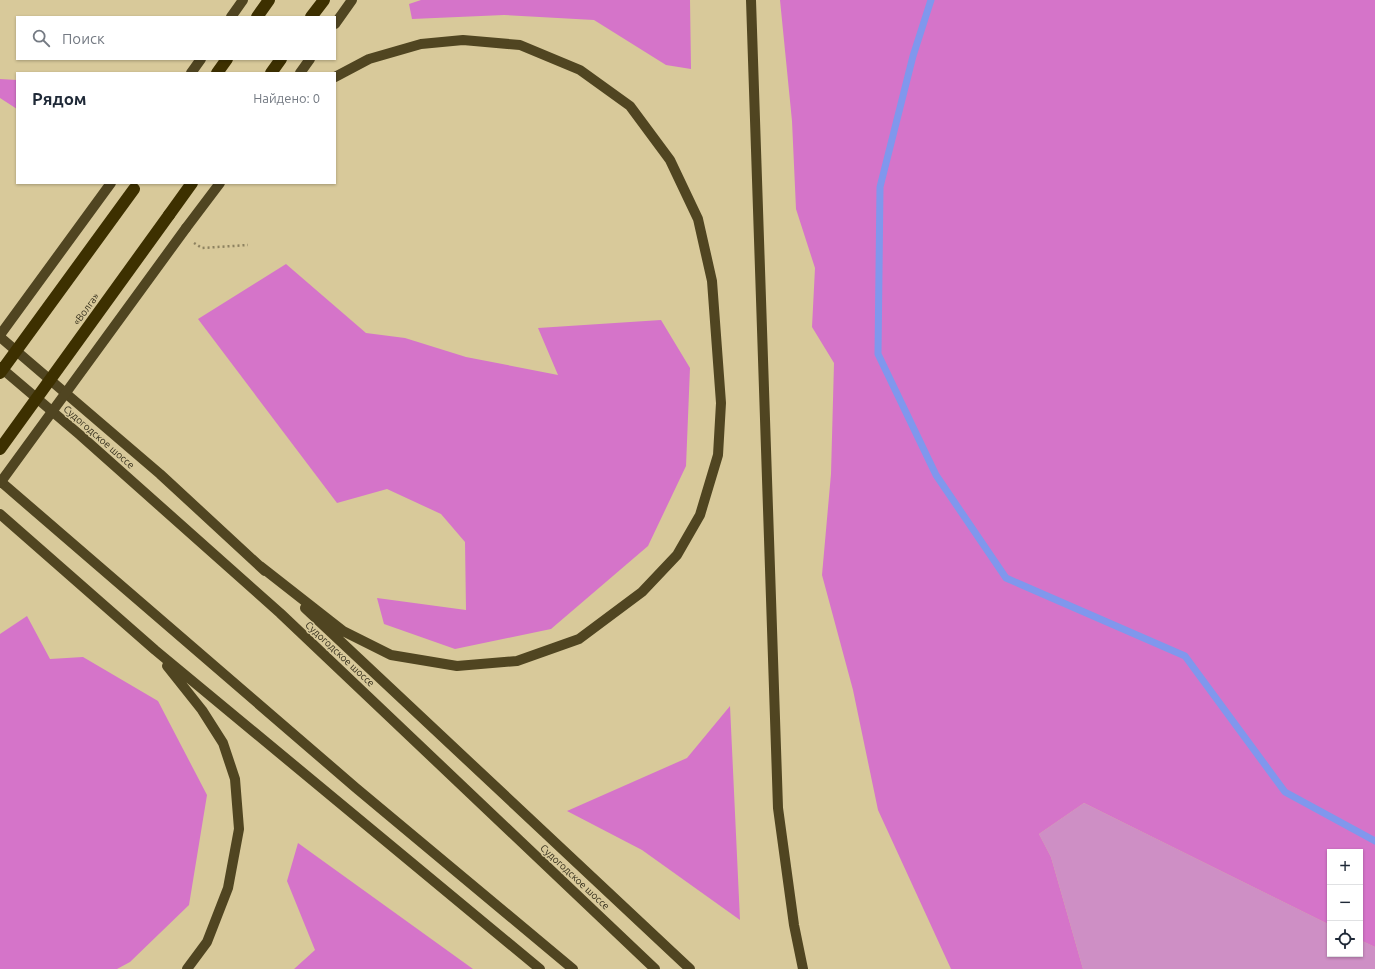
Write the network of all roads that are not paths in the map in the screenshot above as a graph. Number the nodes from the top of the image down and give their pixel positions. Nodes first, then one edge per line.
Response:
1 (244, 0) edge
2 (269, 0) edge
3 (324, 0) edge
4 (352, 0) edge
5 (751, 0) edge
6 (232, 16) edge
7 (258, 16) edge
8 (312, 16) edge
9 (336, 23) edge
10 (200, 60) edge
11 (226, 60) edge
12 (280, 60) edge
13 (309, 60) edge
14 (192, 72) edge
15 (218, 72) edge
16 (272, 72) edge
17 (301, 72) edge
18 (336, 76) edge
19 (110, 184) edge
20 (191, 184) edge
21 (219, 184) edge
22 (136, 186) edge
23 (0, 336) edge
24 (0, 367) edge
25 (0, 374) edge
26 (0, 449) edge
27 (0, 482) edge
28 (0, 514) edge
29 (260, 566) junction
30 (155, 650) junction
31 (187, 969) edge
32 (540, 969) edge
33 (573, 969) edge
34 (655, 969) edge
35 (690, 969) edge
36 (803, 969) edge

1 - 6 main road
2 - 7 highway
3 - 8 highway
4 - 9 main road
5 - 36 main road
10 - 14 main road
11 - 15 highway
12 - 16 highway
13 - 17 main road
18 - 29 main road
19 - 23 main road
20 - 26 highway, «Волга», bridge
21 - 27 main road, bridge
22 - 25 highway, bridge
23 - 29 main road
24 - 34 main road, Судогодское шоссе
27 - 33 main road
28 - 30 main road
29 - 35 main road
30 - 31 main road
30 - 32 main road

